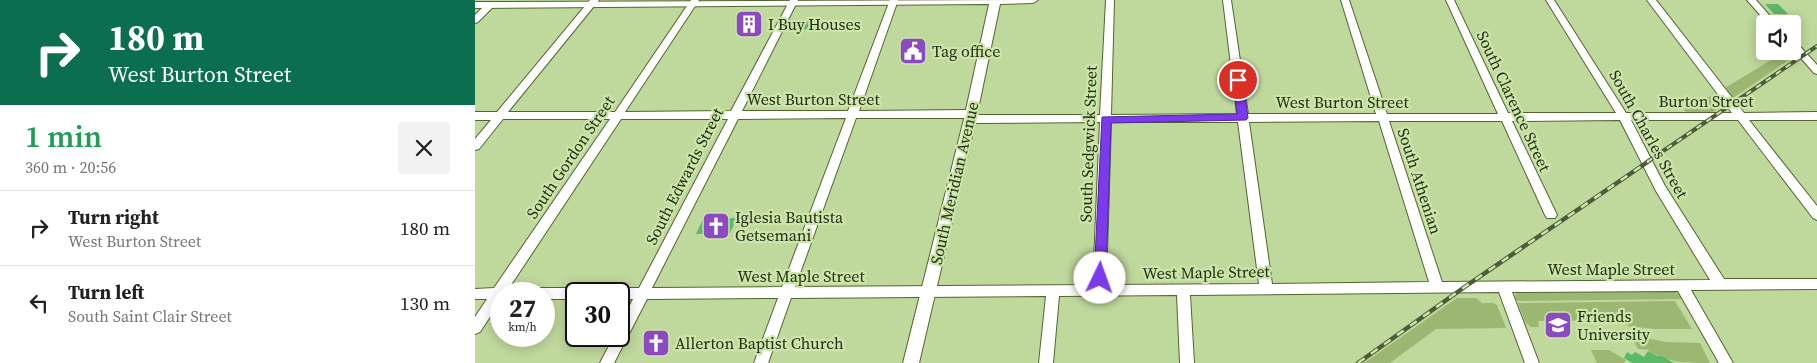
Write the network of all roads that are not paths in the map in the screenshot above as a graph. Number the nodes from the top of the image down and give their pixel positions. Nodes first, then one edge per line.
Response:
1 (1033, 0) edge
2 (1110, 0) edge
3 (1227, 0) edge
4 (1345, 0) edge
5 (1450, 0) edge
6 (1550, 0) edge
7 (1651, 0) edge
8 (1751, 0) edge
9 (994, 1) edge
10 (593, 2) edge
11 (694, 2) edge
12 (793, 2) edge
13 (893, 2) edge
14 (475, 5) edge
15 (490, 5) junction
16 (1765, 15) edge
17 (475, 20) edge
18 (1801, 53) edge
19 (1817, 71) edge
20 (735, 114) junction
21 (852, 114) junction
22 (618, 115) junction
23 (475, 116) edge
24 (500, 116) junction
25 (970, 116) junction
26 (1505, 116) junction
27 (1623, 116) junction
28 (1741, 116) junction
29 (1817, 116) edge
30 (1382, 117) junction
31 (1243, 118) junction
32 (1106, 119) junction
33 (475, 146) edge
34 (1551, 215) dead end
35 (1817, 215) edge
36 (506, 282) edge
37 (1681, 284) junction
38 (1720, 284) junction
39 (1817, 284) edge
40 (1437, 286) junction
41 (1503, 286) junction
42 (1266, 288) junction
43 (1183, 289) junction
44 (1099, 290) junction
45 (1053, 291) junction
46 (928, 292) junction
47 (490, 293) edge
48 (555, 293) edge
49 (644, 293) junction
50 (787, 293) junction
51 (475, 294) edge
52 (490, 306) edge
53 (475, 328) edge
54 (607, 363) edge
55 (761, 363) edge
56 (911, 363) edge
57 (1046, 363) edge
58 (1187, 363) edge
59 (1532, 363) edge
60 (1727, 363) edge

1 - 9 main road
2 - 32 street, South Sedgwick Street
3 - 31 street
4 - 30 street, South Athenian
5 - 26 street, South Clarence Street
6 - 27 street, South Charles Street
7 - 28 street
8 - 16 street
9 - 13 main road
9 - 25 main road, South Meridian Avenue
10 - 11 main road
10 - 15 main road
10 - 24 street
11 - 12 main road
11 - 22 street, South Gordon Street
12 - 13 main road
12 - 20 street, South Edwards Street
13 - 21 street
14 - 15 main road
15 - 17 street
18 - 19 street
20 - 21 street, West Burton Street
20 - 22 street, West Burton Street
20 - 49 street, South Edwards Street
21 - 25 street, West Burton Street
21 - 50 street
22 - 24 street, West Burton Street
22 - 36 street, South Gordon Street
23 - 24 street, West Burton Street
24 - 33 street
25 - 32 street, West Burton Street
25 - 46 main road, South Meridian Avenue
26 - 27 street, Burton Street
26 - 30 street, West Burton Street
26 - 34 street, South Clarence Street
27 - 28 street, Burton Street
27 - 38 street, South Charles Street
28 - 29 street, Burton Street
28 - 35 street
30 - 31 street, West Burton Street
30 - 40 street, South Athenian
31 - 32 street, West Burton Street
31 - 42 street
32 - 44 street, South Sedgwick Street
37 - 38 street, West Maple Street
37 - 41 street, West Maple Street
37 - 60 street
38 - 39 street, West Maple Street
40 - 41 street, West Maple Street
40 - 42 street, West Maple Street
41 - 59 street
42 - 43 street, West Maple Street
43 - 44 street, West Maple Street
43 - 58 street
44 - 45 street, West Maple Street
45 - 46 street, West Maple Street
45 - 57 street
46 - 50 street, West Maple Street
46 - 56 main road, South Meridian Avenue
47 - 51 street, West Maple Street
48 - 49 street, West Maple Street
49 - 50 street, West Maple Street
49 - 54 street, South Edwards Street
50 - 55 street
52 - 53 street, South Gordon Street

